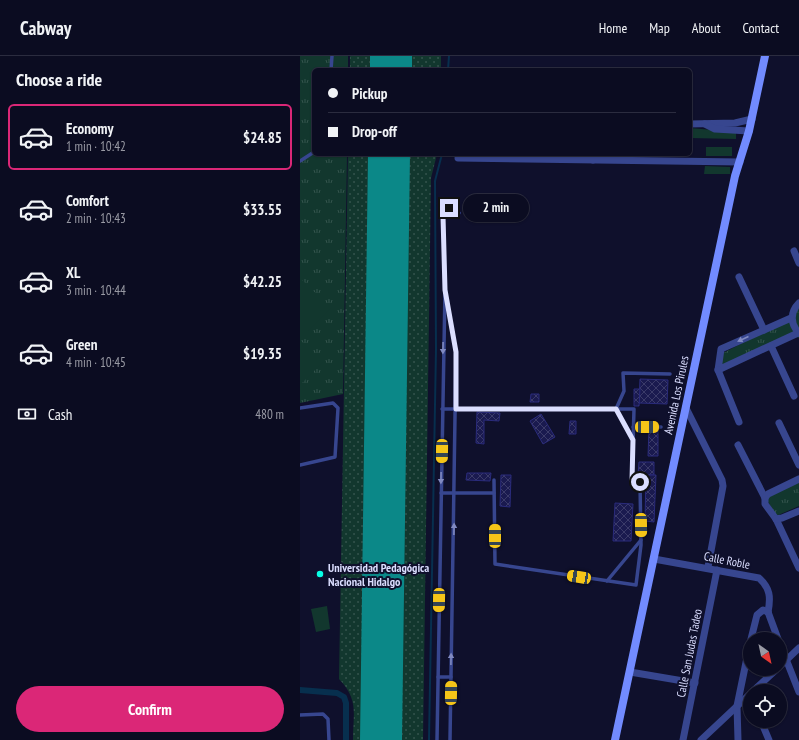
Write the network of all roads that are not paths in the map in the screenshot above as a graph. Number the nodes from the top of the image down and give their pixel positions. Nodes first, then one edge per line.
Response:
1 (332, 56) edge
2 (766, 56) edge
3 (331, 68) edge
4 (752, 119) junction
5 (692, 124) edge
6 (705, 124) junction
7 (749, 131) junction
8 (312, 153) edge
9 (595, 156) edge
10 (458, 158) dead end
11 (300, 161) edge
12 (740, 162) junction
13 (459, 213) dead end
14 (794, 251) dead end
15 (799, 263) edge
16 (739, 277) dead end
17 (445, 290) junction
18 (799, 303) edge
19 (791, 318) junction
20 (764, 330) junction
21 (799, 333) edge
22 (771, 346) junction
23 (718, 370) junction
24 (670, 374) dead end
25 (794, 396) dead end
26 (300, 408) edge
27 (686, 408) junction
28 (442, 409) junction
29 (456, 409) junction
30 (616, 409) junction
31 (739, 422) dead end
32 (779, 423) dead end
33 (633, 427) junction
34 (661, 427) dead end
35 (633, 440) junction
36 (738, 445) dead end
37 (300, 465) edge
38 (799, 465) edge
39 (799, 479) edge
40 (494, 480) dead end
41 (441, 493) junction
42 (454, 493) junction
43 (494, 493) junction
44 (765, 498) junction
45 (799, 511) edge
46 (776, 519) junction
47 (641, 539) junction
48 (654, 559) junction
49 (708, 568) junction
50 (799, 568) edge
51 (717, 570) junction
52 (607, 581) junction
53 (768, 612) junction
54 (753, 632) edge
55 (775, 632) edge
56 (799, 648) edge
57 (787, 659) edge
58 (787, 662) edge
59 (630, 672) junction
60 (743, 676) edge
61 (770, 676) edge
62 (438, 677) junction
63 (451, 677) junction
64 (695, 683) junction
65 (761, 684) edge
66 (799, 692) edge
67 (743, 701) edge
68 (737, 706) junction
69 (300, 715) edge
70 (764, 728) edge
71 (329, 740) edge
72 (437, 740) edge
73 (450, 740) edge
74 (615, 740) edge
75 (684, 740) edge
76 (701, 740) edge
77 (738, 740) edge
78 (769, 740) edge

1 - 3 lane
2 - 4 street, Avenida Los Pirules
4 - 6 street
4 - 7 street, Avenida Los Pirules
5 - 6 street
6 - 7 street
7 - 12 street, Avenida Los Pirules
8 - 11 lane
9 - 10 street
9 - 12 street
12 - 27 street, Avenida Los Pirules
13 - 17 lane
14 - 15 street
16 - 20 street
17 -> 28 lane
17 - 29 lane
18 - 19 street
19 - 20 street
19 - 21 street
20 -> 23 street
21 - 22 street
22 - 23 street
22 - 25 street
23 - 31 street
24 - 30 lane
26 - 37 lane
27 - 48 street, Avenida Los Pirules
27 - 49 street
28 - 29 lane
28 -> 41 lane
29 - 30 lane
29 - 42 lane
30 - 33 lane
30 - 35 lane
32 - 38 street
33 - 34 lane
33 - 35 lane
35 - 47 lane
36 - 44 street
39 - 44 street
40 - 43 lane
41 - 42 lane
41 - 62 lane
42 - 43 lane
63 -> 42 lane
43 - 52 lane
44 - 46 street
45 - 46 street
46 - 50 street
47 - 52 lane
47 - 52 lane
48 - 49 street, Calle Roble
48 - 59 street, Avenida Los Pirules
49 - 51 street, Calle Roble
51 - 53 street, Calle Roble
51 - 64 street, Calle San Judas Tadeo
53 - 54 street
53 - 55 street
56 - 57 street
58 - 66 street
59 - 64 street
59 - 74 street, Avenida Los Pirules
60 - 68 street
61 - 65 street
62 - 63 lane
62 - 72 lane
63 - 73 lane
64 - 75 street, Calle San Judas Tadeo
67 - 68 street
68 - 76 street
68 - 77 street
69 - 71 lane
70 - 78 street

